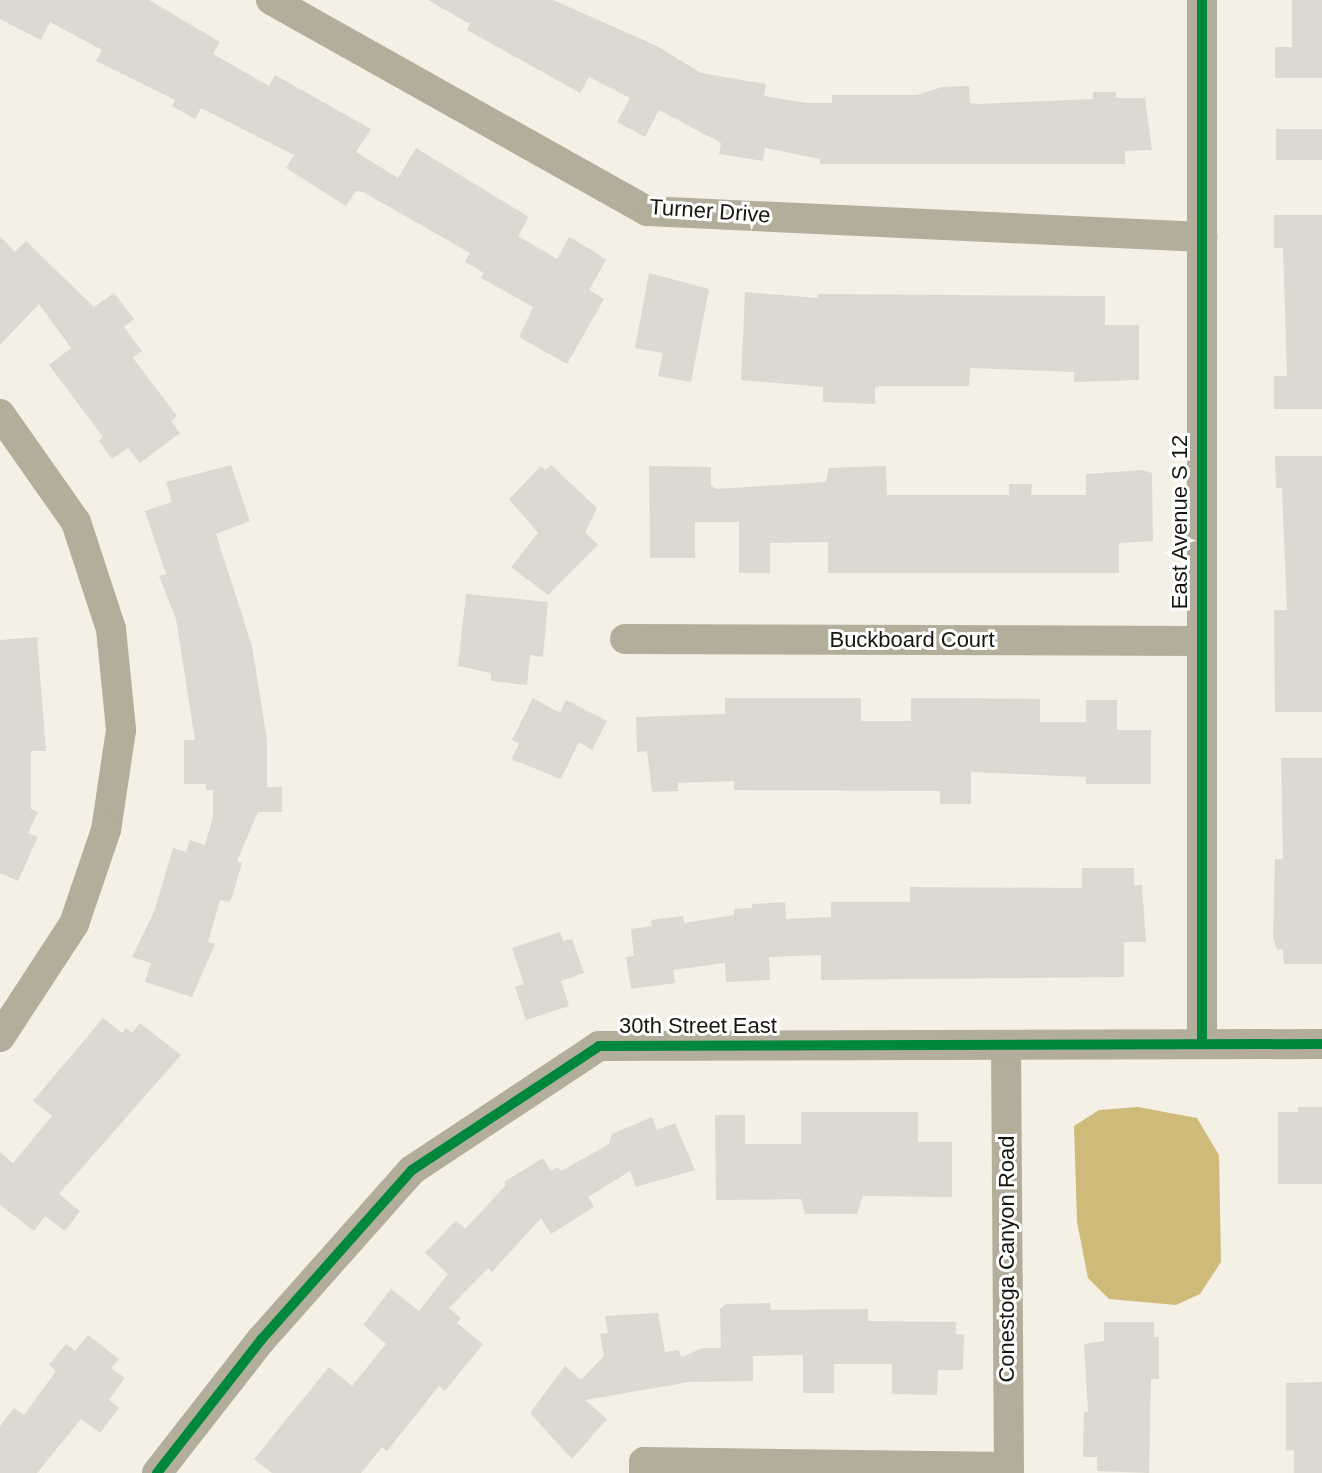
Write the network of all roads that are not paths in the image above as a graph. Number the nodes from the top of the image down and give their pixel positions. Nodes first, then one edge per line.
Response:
1 (271, 0) edge
2 (1202, 0) edge
3 (1202, 237) junction
4 (0, 414) edge
5 (625, 639) dead end
6 (1200, 641) junction
7 (0, 1037) edge
8 (1202, 1044) junction
9 (1322, 1044) edge
10 (1006, 1045) junction
11 (644, 1468) edge
12 (1009, 1470) edge
13 (157, 1473) edge

1 - 3 street, Turner Drive
2 - 3 street, East Avenue S 12
3 - 6 street, East Avenue S 12
4 - 7 street
5 - 6 street, Buckboard Court
6 - 8 street, East Avenue S 12
8 - 9 street, 30th Street East
8 - 10 street, 30th Street East
10 - 12 street, Conestoga Canyon Road
10 - 13 street, 30th Street East
11 - 12 street

